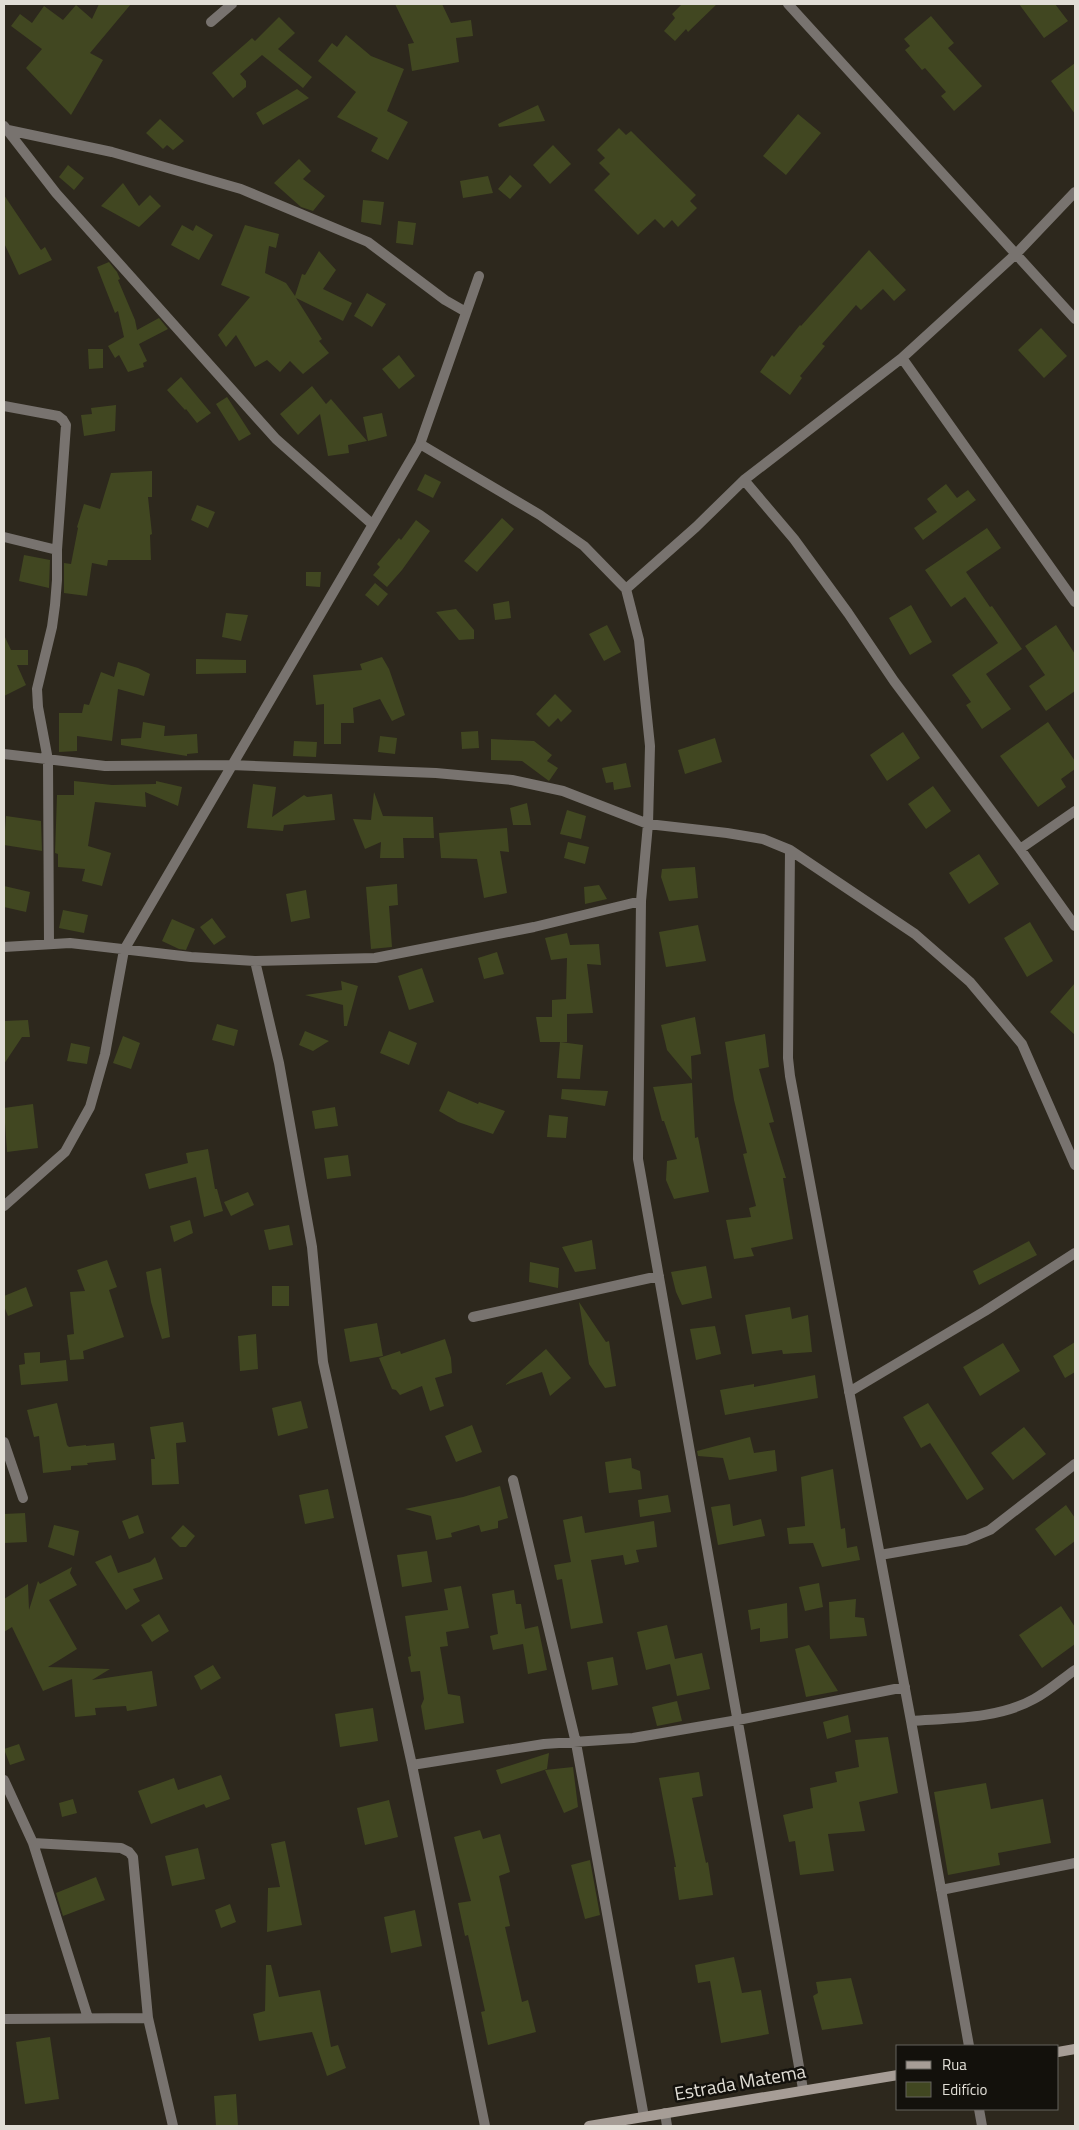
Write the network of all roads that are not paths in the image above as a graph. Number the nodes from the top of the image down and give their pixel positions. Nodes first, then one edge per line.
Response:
1 (232, 4) edge
2 (788, 4) edge
3 (211, 22) dead end
4 (6, 128) edge
5 (1075, 192) edge
6 (1017, 253) junction
7 (479, 276) dead end
8 (466, 312) junction
9 (1075, 319) edge
10 (902, 358) junction
11 (4, 406) edge
12 (420, 444) junction
13 (744, 480) junction
14 (372, 524) junction
15 (4, 537) edge
16 (57, 550) junction
17 (626, 589) junction
18 (1075, 602) edge
19 (4, 754) edge
20 (48, 760) junction
21 (231, 765) junction
22 (1075, 811) edge
23 (648, 824) junction
24 (1020, 849) junction
25 (790, 850) junction
26 (641, 901) junction
27 (1075, 926) edge
28 (49, 944) junction
29 (4, 946) edge
30 (124, 950) junction
31 (255, 961) junction
32 (1075, 1165) edge
33 (4, 1206) edge
34 (1075, 1253) edge
35 (659, 1276) junction
36 (473, 1317) dead end
37 (849, 1392) junction
38 (4, 1442) edge
39 (1075, 1464) edge
40 (513, 1480) dead end
41 (23, 1498) dead end
42 (880, 1555) junction
43 (1075, 1670) edge
44 (904, 1687) junction
45 (738, 1720) junction
46 (911, 1721) junction
47 (576, 1743) junction
48 (412, 1764) junction
49 (4, 1780) edge
50 (33, 1842) junction
51 (1075, 1863) edge
52 (941, 1890) junction
53 (88, 2018) junction
54 (148, 2018) junction
55 (4, 2019) edge
56 (969, 2045) edge
57 (1075, 2050) edge
58 (1059, 2052) edge
59 (896, 2075) edge
60 (803, 2089) junction
61 (979, 2110) edge
62 (665, 2113) junction
63 (644, 2116) junction
64 (173, 2126) edge
65 (485, 2126) edge
66 (589, 2126) edge
67 (667, 2126) edge
68 (982, 2126) edge

1 - 3 street
2 - 6 street
4 - 8 street
4 - 14 street
5 - 6 street
6 - 9 street
6 - 10 street
7 - 8 street
8 - 12 street
10 - 13 street
10 - 18 street
11 - 16 street
12 - 14 street
12 - 17 street
13 - 17 street
13 - 24 street
14 - 21 street
15 - 16 street
16 - 20 street
17 - 23 street
19 - 20 street
20 - 21 street
20 - 28 street
21 - 23 street
21 - 30 street
22 - 24 street
23 - 25 street
23 - 26 street
24 - 27 street
25 - 32 street
25 - 37 street
26 - 31 street
26 - 35 street
28 - 29 street
28 - 30 street
30 - 31 street
30 - 33 street
31 - 48 street
34 - 37 street
35 - 36 street
35 - 45 street
37 - 42 street
38 - 41 street
39 - 42 street
40 - 47 street
42 - 44 street
43 - 46 street
44 - 45 street
44 - 46 street
45 - 47 street
45 - 60 street
46 - 52 street
47 - 48 street
47 - 63 street
48 - 65 street
49 - 50 street
50 - 53 street
50 - 54 street
51 - 52 street
52 - 56 street
53 - 54 street
53 - 55 street
54 - 64 street
57 - 58 street
59 - 60 street, Estrada Matema
60 - 62 street, Estrada Matema
61 - 68 street
62 - 63 street, Estrada Matema
62 - 67 street
63 - 66 street, Estrada Matema

